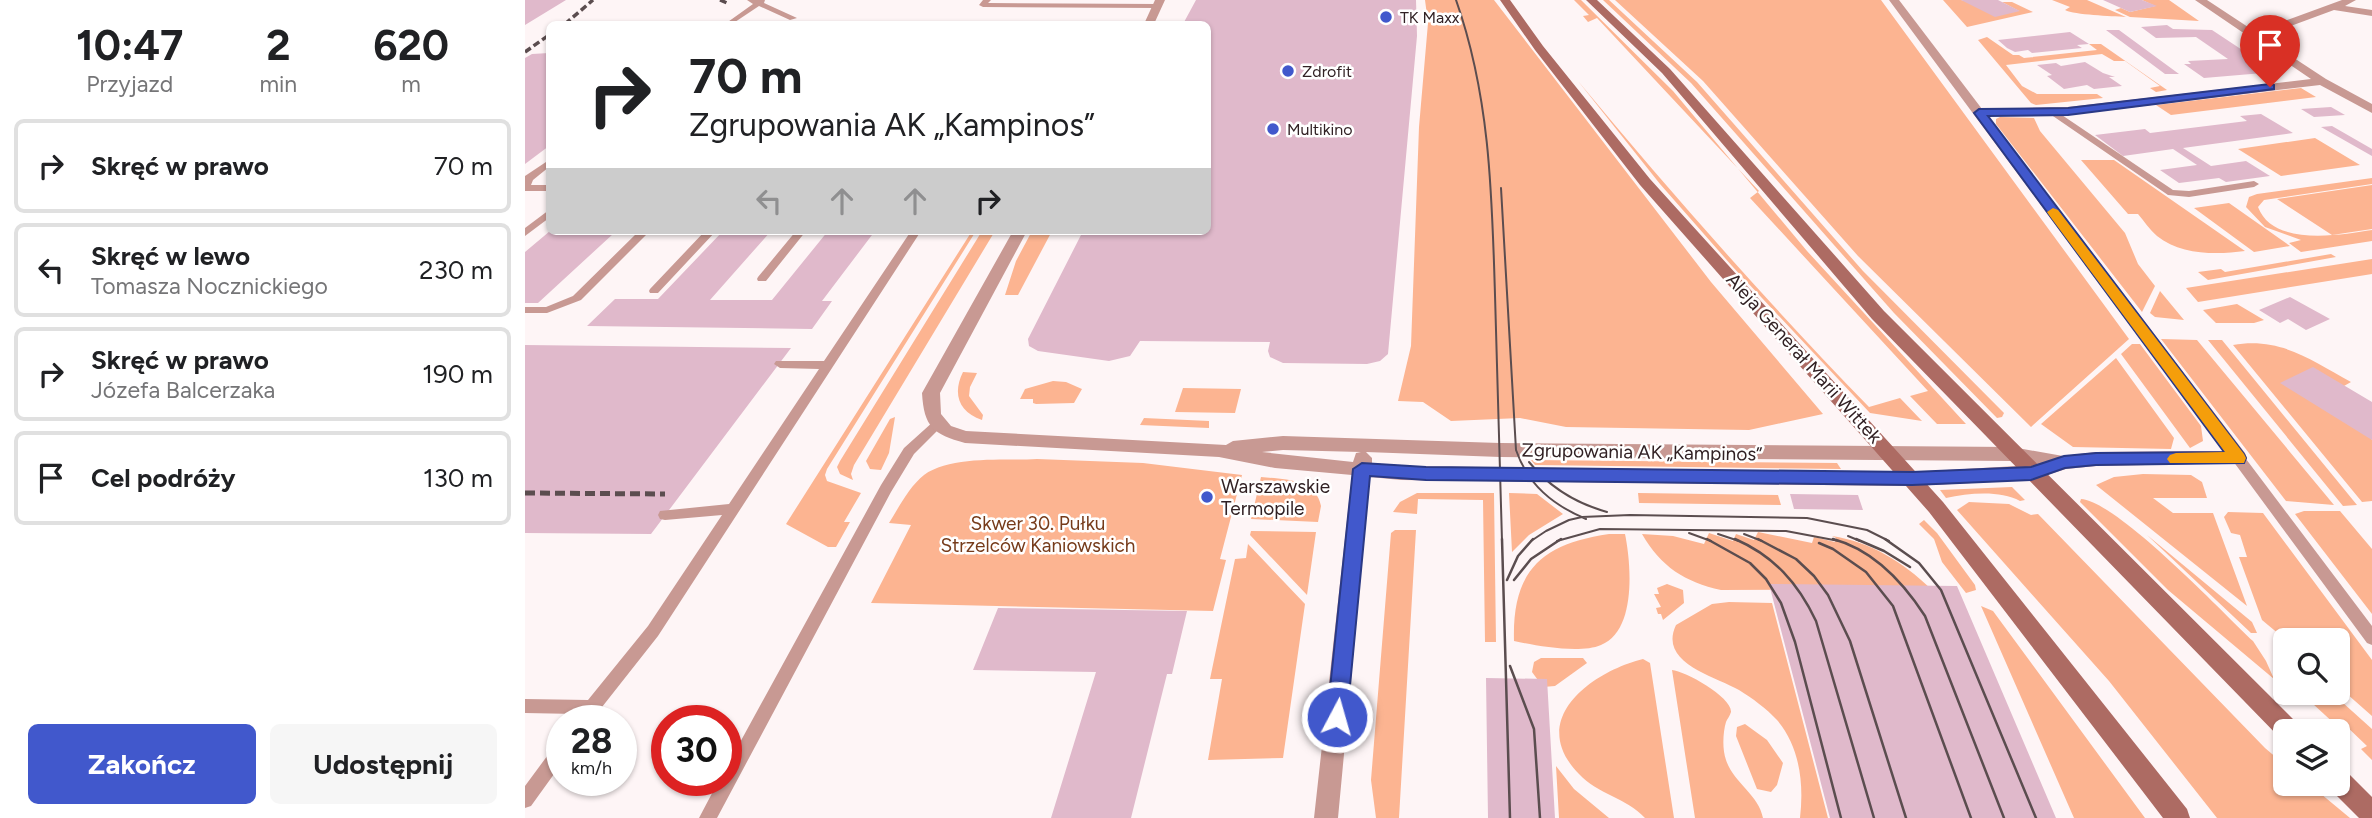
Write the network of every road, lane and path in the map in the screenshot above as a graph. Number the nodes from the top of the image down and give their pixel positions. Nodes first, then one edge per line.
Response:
1 (987, 0) edge
2 (1505, 0) edge
3 (1591, 0) edge
4 (1894, 0) edge
5 (2200, 0) edge
6 (2351, 0) edge
7 (758, 1) edge
8 (1159, 3) edge
9 (2331, 7) junction
10 (2372, 13) edge
11 (793, 18) dead end
12 (731, 21) edge
13 (1150, 21) edge
14 (2246, 30) junction
15 (2322, 80) junction
16 (2372, 109) edge
17 (2053, 112) junction
18 (1979, 113) junction
19 (546, 165) edge
20 (527, 179) edge
21 (2254, 184) dead end
22 (525, 188) edge
23 (546, 188) edge
24 (546, 216) edge
25 (525, 233) edge
26 (641, 235) edge
27 (707, 235) edge
28 (798, 235) edge
29 (912, 235) edge
30 (1018, 235) edge
31 (762, 279) dead end
32 (654, 291) dead end
33 (525, 310) edge
34 (781, 364) dead end
35 (829, 365) junction
36 (938, 424) junction
37 (2013, 454) junction
38 (1891, 455) junction
39 (1363, 458) junction
40 (2238, 458) junction
41 (2064, 462) junction
42 (2031, 473) junction
43 (1912, 479) junction
44 (734, 509) junction
45 (665, 515) dead end
46 (2372, 638) edge
47 (594, 705) edge
48 (525, 706) edge
49 (546, 706) edge
50 (2277, 719) edge
51 (546, 771) edge
52 (2350, 792) edge
53 (525, 800) edge
54 (2372, 814) edge
55 (708, 818) edge
56 (1326, 818) edge
57 (2178, 818) edge

1 - 8 lane
2 - 38 main road, Aleja Generał Marii Wittek
3 - 37 main road
4 - 18 street
5 - 14 street
6 - 9 street
7 - 11 lane
7 - 12 lane
8 - 13 street
9 - 10 street
9 - 14 street
14 - 15 street
15 - 16 street
15 - 17 street
17 - 18 street
17 - 21 lane
18 - 40 street
19 - 20 lane
22 - 23 lane
24 - 25 lane
26 - 33 lane
27 - 32 lane
28 - 31 lane
29 - 35 lane
30 - 36 street
34 - 35 lane
35 - 44 lane
36 - 39 street, Zgrupowania AK „Kampinos”
36 - 55 lane
37 - 38 street, Zgrupowania AK „Kampinos”
37 - 41 street, Zgrupowania AK „Kampinos”
37 - 42 main road
38 - 39 street, Zgrupowania AK „Kampinos”
38 - 43 main road, Aleja Generał Marii Wittek
39 - 43 street, Zgrupowania AK „Kampinos”
39 - 56 street
40 - 41 street, Zgrupowania AK „Kampinos”
40 - 46 lane
41 - 42 street, Zgrupowania AK „Kampinos”
42 - 43 street, Zgrupowania AK „Kampinos”
42 - 50 main road
43 - 57 main road, Aleja Generał Marii Wittek
44 - 45 lane
44 - 47 lane
48 - 49 lane
51 - 53 lane
52 - 54 main road

